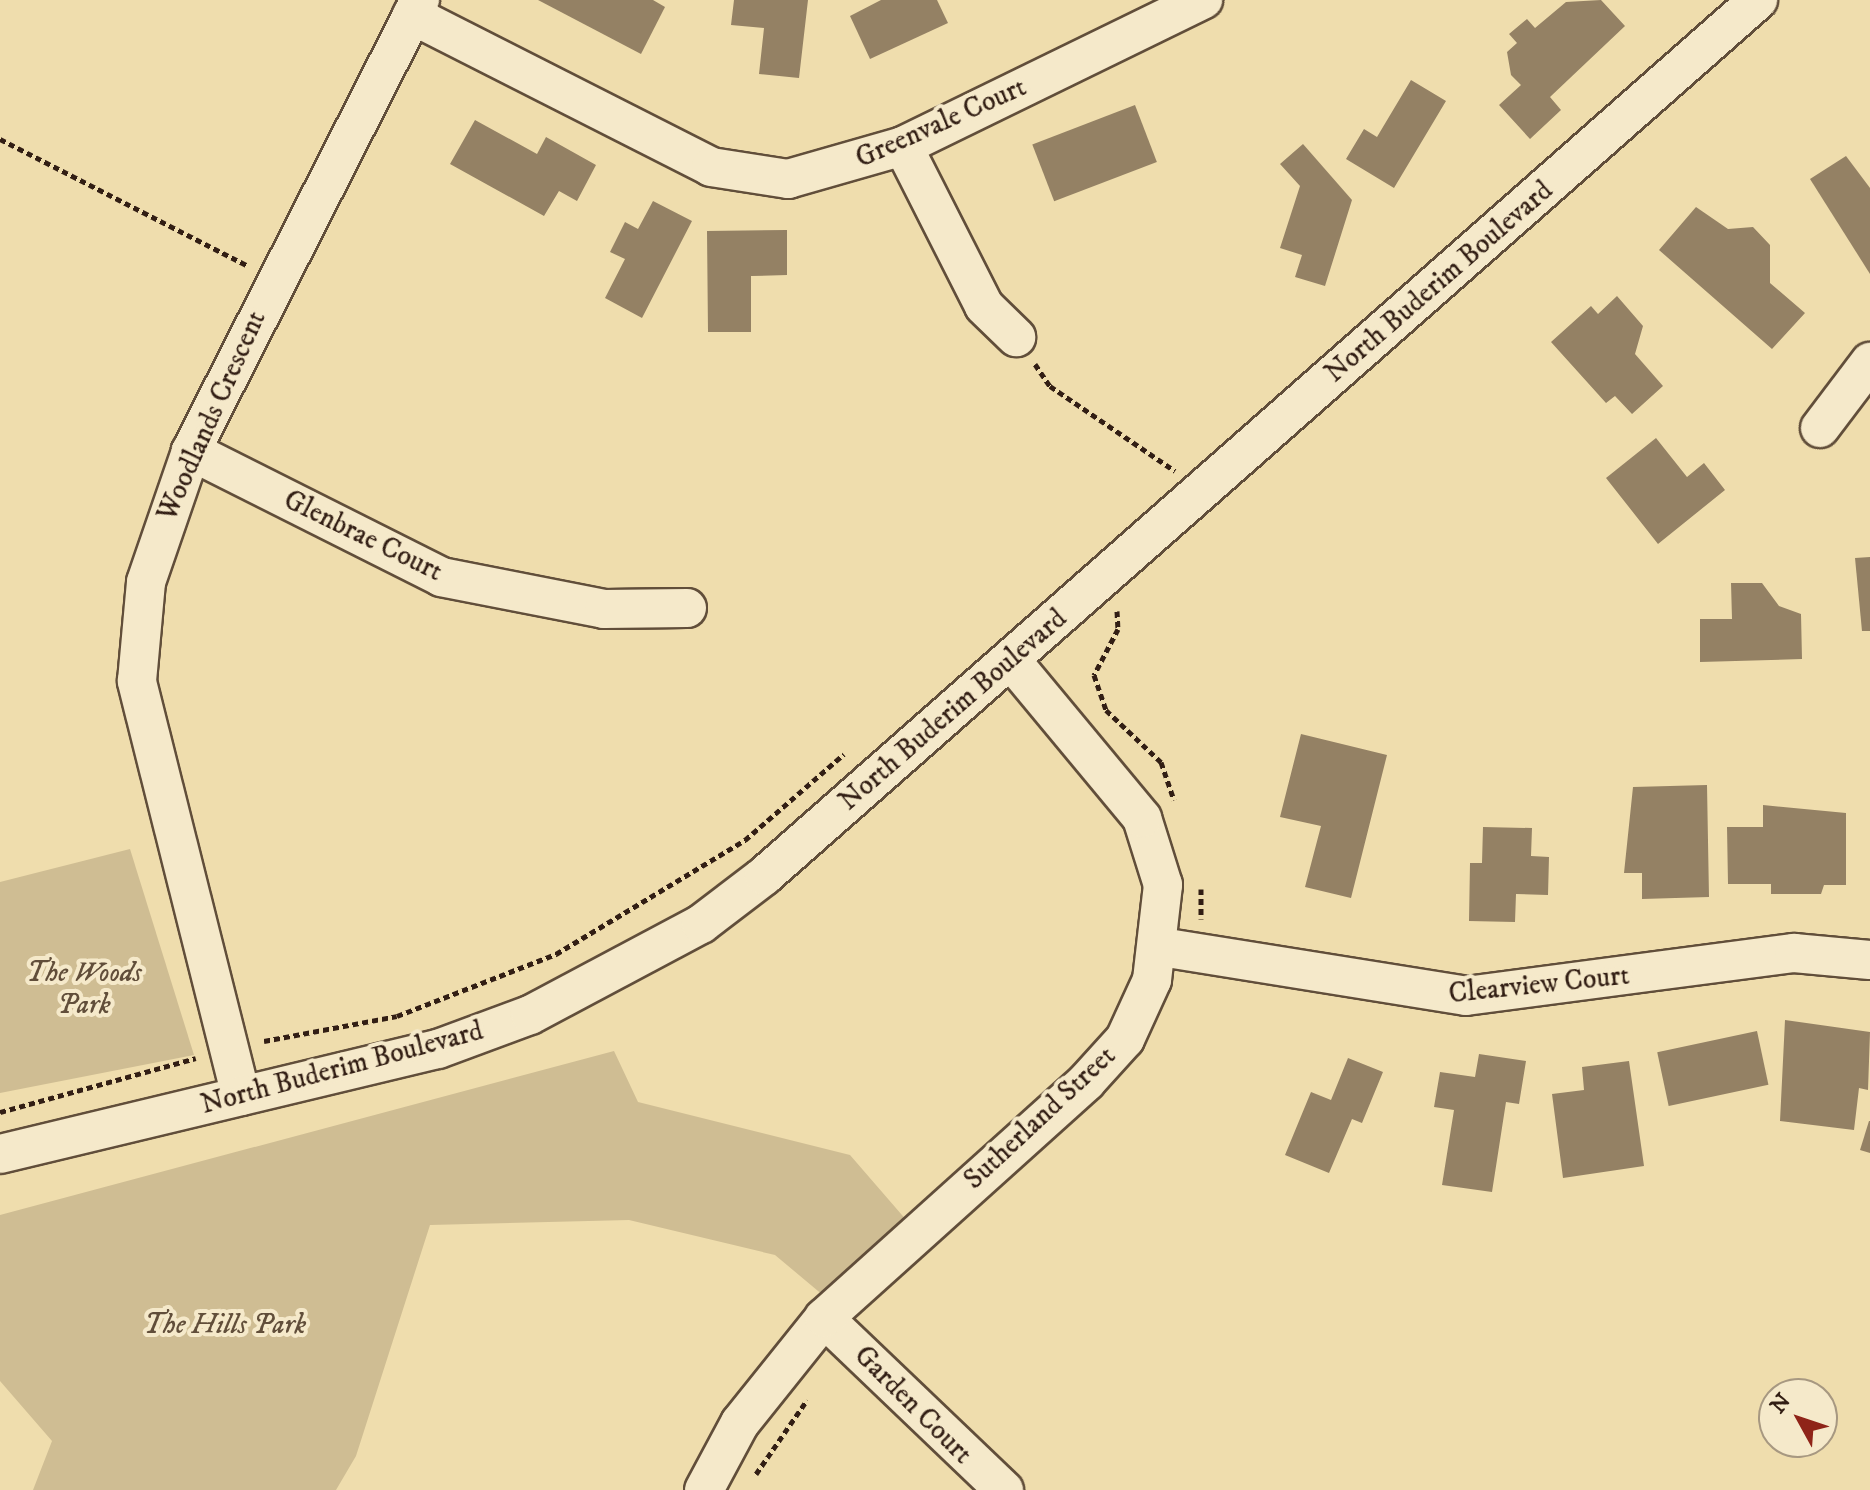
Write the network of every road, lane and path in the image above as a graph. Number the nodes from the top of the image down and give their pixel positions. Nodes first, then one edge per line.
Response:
1 (1203, 0) edge
2 (1758, 0) edge
3 (416, 8) edge
4 (0, 139) edge
5 (903, 146) junction
6 (273, 279) junction
7 (1016, 337) joint
8 (1870, 362) edge
9 (1820, 428) dead end
10 (191, 451) junction
11 (1203, 490) junction
12 (1106, 599) junction
13 (687, 608) dead end
14 (1011, 660) junction
15 (852, 748) dead end
16 (1176, 806) dead end
17 (1201, 881) dead end
18 (1202, 928) dead end
19 (1161, 947) junction
20 (1870, 960) edge
21 (228, 1050) junction
22 (241, 1096) junction
23 (0, 1112) edge
24 (0, 1154) edge
25 (824, 1318) junction
26 (813, 1391) dead end
27 (753, 1478) dead end
28 (704, 1490) edge
29 (1004, 1490) edge

1 - 5 street, Greenvale Court
2 - 11 street, North Buderim Boulevard
3 - 5 street, Greenvale Court
3 - 6 street, Woodlands Crescent
4 - 6 path
5 - 7 street
6 - 10 street, Woodlands Crescent
7 - 11 path
8 - 9 street
10 - 13 street, Glenbrae Court
10 - 21 street, Woodlands Crescent
11 - 12 street, North Buderim Boulevard
12 - 14 street, North Buderim Boulevard
12 - 16 path
14 - 19 street, Sutherland Street
14 - 22 street, North Buderim Boulevard
15 - 21 path
17 - 18 path
19 - 20 street, Clearview Court
19 - 25 street, Sutherland Street
21 - 22 street, Woodlands Crescent
21 - 23 path
22 - 24 street, North Buderim Boulevard
25 - 28 street, Sutherland Street
25 - 29 street, Garden Court
26 - 27 path

